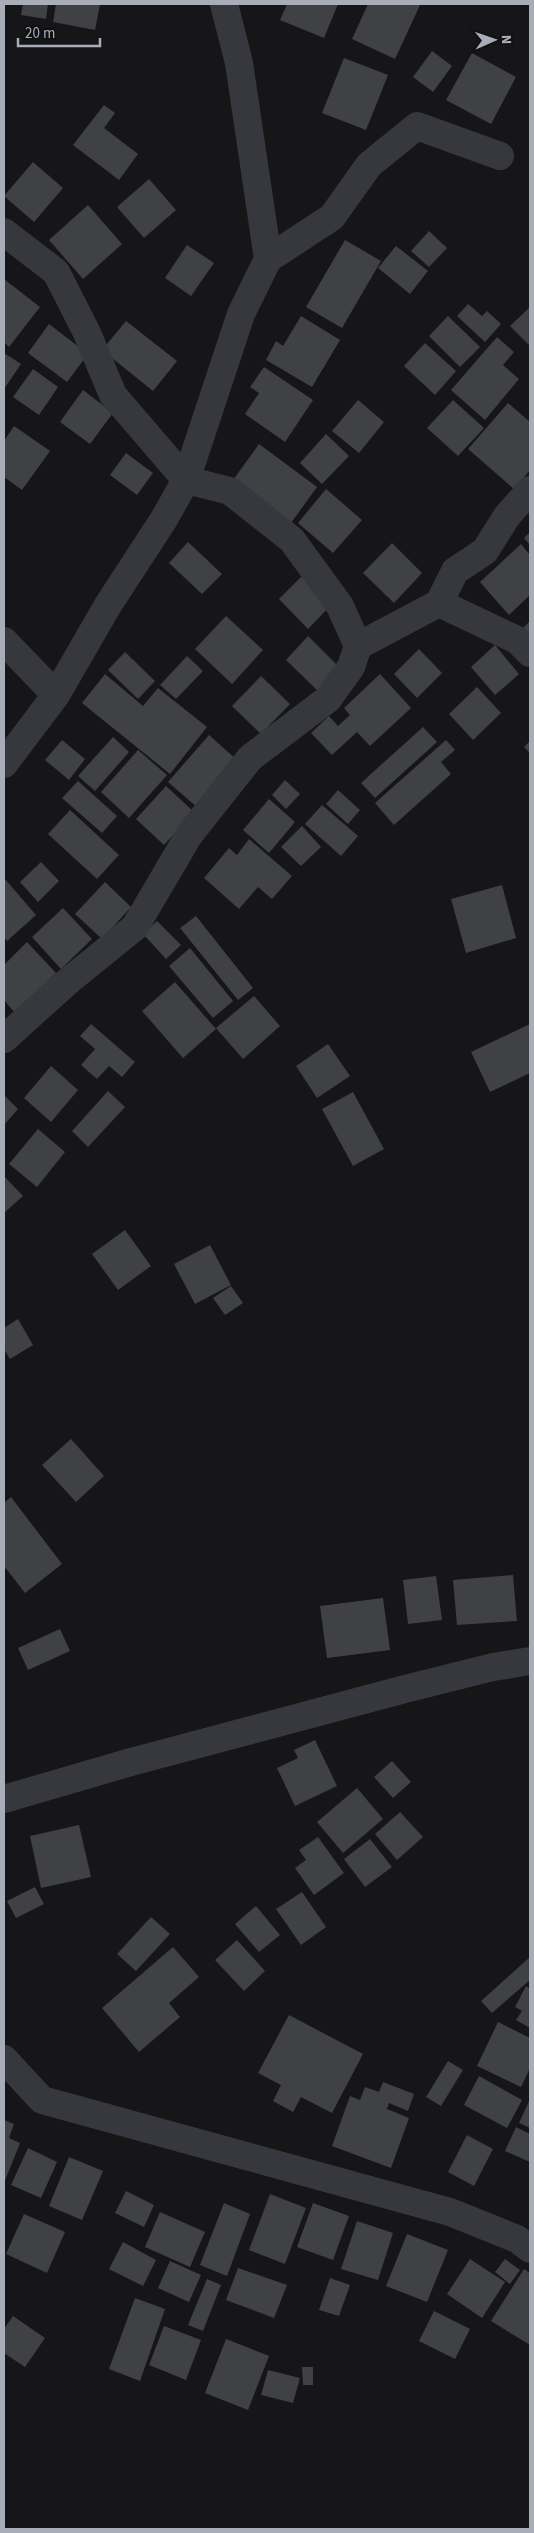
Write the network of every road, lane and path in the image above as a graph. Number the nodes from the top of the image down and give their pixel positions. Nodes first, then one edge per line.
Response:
1 (224, 4) edge
2 (500, 156) dead end
3 (4, 232) edge
4 (268, 259) junction
5 (186, 480) junction
6 (530, 490) edge
7 (439, 603) junction
8 (4, 641) edge
9 (358, 646) junction
10 (530, 653) edge
11 (56, 695) junction
12 (4, 764) edge
13 (4, 1039) edge
14 (530, 1661) edge
15 (4, 1799) edge
16 (4, 2059) edge
17 (530, 2249) edge

1 - 4 street
2 - 4 street
3 - 5 street
4 - 5 street
5 - 9 street
5 - 11 street
6 - 7 street
7 - 9 street
7 - 10 street
8 - 11 street
9 - 13 street
11 - 12 street
14 - 15 street
16 - 17 street

